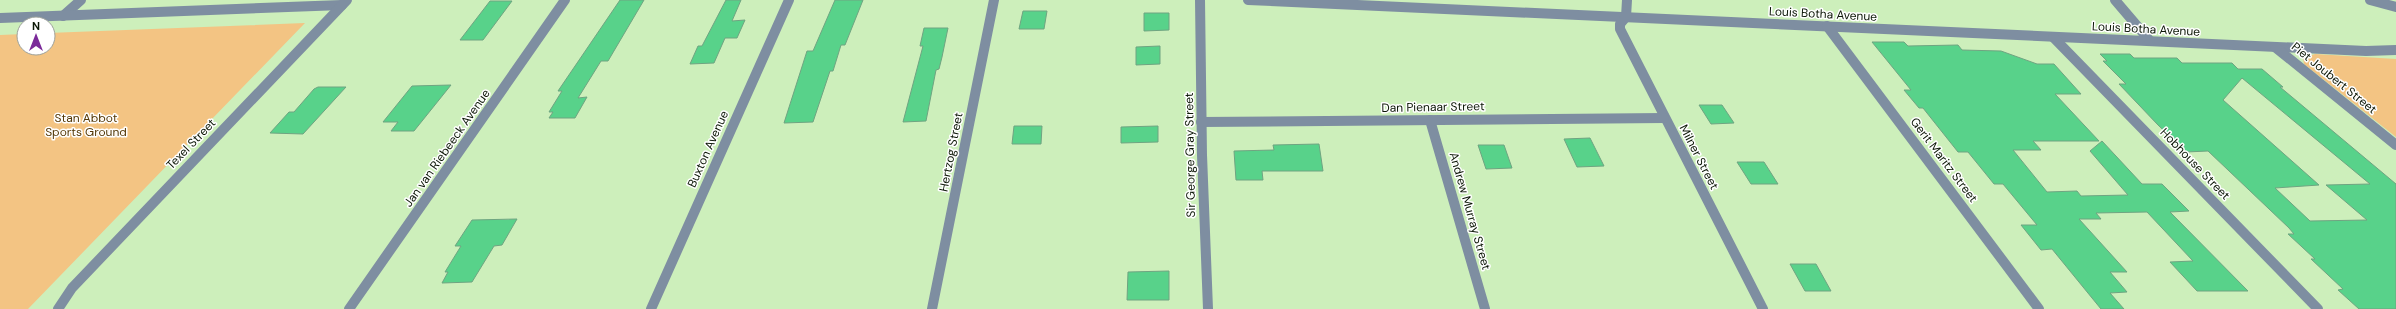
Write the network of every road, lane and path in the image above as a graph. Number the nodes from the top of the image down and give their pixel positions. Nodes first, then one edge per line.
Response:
1 (81, 0) edge
2 (274, 0) edge
3 (565, 0) edge
4 (789, 0) edge
5 (994, 0) edge
6 (1200, 0) edge
7 (1248, 0) edge
8 (1256, 0) edge
9 (1627, 0) edge
10 (2115, 0) edge
11 (2370, 0) edge
12 (344, 3) edge
13 (2396, 7) edge
14 (266, 8) junction
15 (63, 16) junction
16 (1626, 17) junction
17 (0, 18) edge
18 (1827, 26) junction
19 (2053, 37) junction
20 (2150, 41) junction
21 (2275, 47) junction
22 (2396, 50) edge
23 (1664, 118) junction
24 (1430, 120) junction
25 (1201, 122) junction
26 (2396, 145) edge
27 (58, 309) edge
28 (349, 309) edge
29 (651, 309) edge
30 (932, 309) edge
31 (1208, 309) edge
32 (1485, 309) edge
33 (1763, 309) edge
34 (2039, 309) edge
35 (2318, 309) edge

1 - 15 street
2 - 14 street
3 - 28 street, Jan van Riebeeck Avenue
4 - 29 street, Buxton Avenue
5 - 30 street, Hertzog Street
6 - 25 street, Sir George Gray Street
7 - 8 street, Louis Botha Avenue
8 - 16 street, Louis Botha Avenue
9 - 16 street
10 - 20 street
11 - 13 street
12 - 14 street
12 - 27 street, Texel Street
14 - 15 street
15 - 17 street
16 - 18 street, Louis Botha Avenue
16 - 23 street, Milner Street
18 - 19 street, Louis Botha Avenue
18 - 34 street, Gerit Maritz Street
19 - 20 street, Louis Botha Avenue
19 - 35 street, Hobhouse Street
20 - 21 street, Louis Botha Avenue
21 - 22 street, Louis Botha Avenue
21 - 26 street, Piet Joubert Street
23 - 24 street, Dan Pienaar Street
23 - 33 street, Milner Street
24 - 25 street, Dan Pienaar Street
24 - 32 street, Andrew Murray Street
25 - 31 street, Sir George Gray Street

